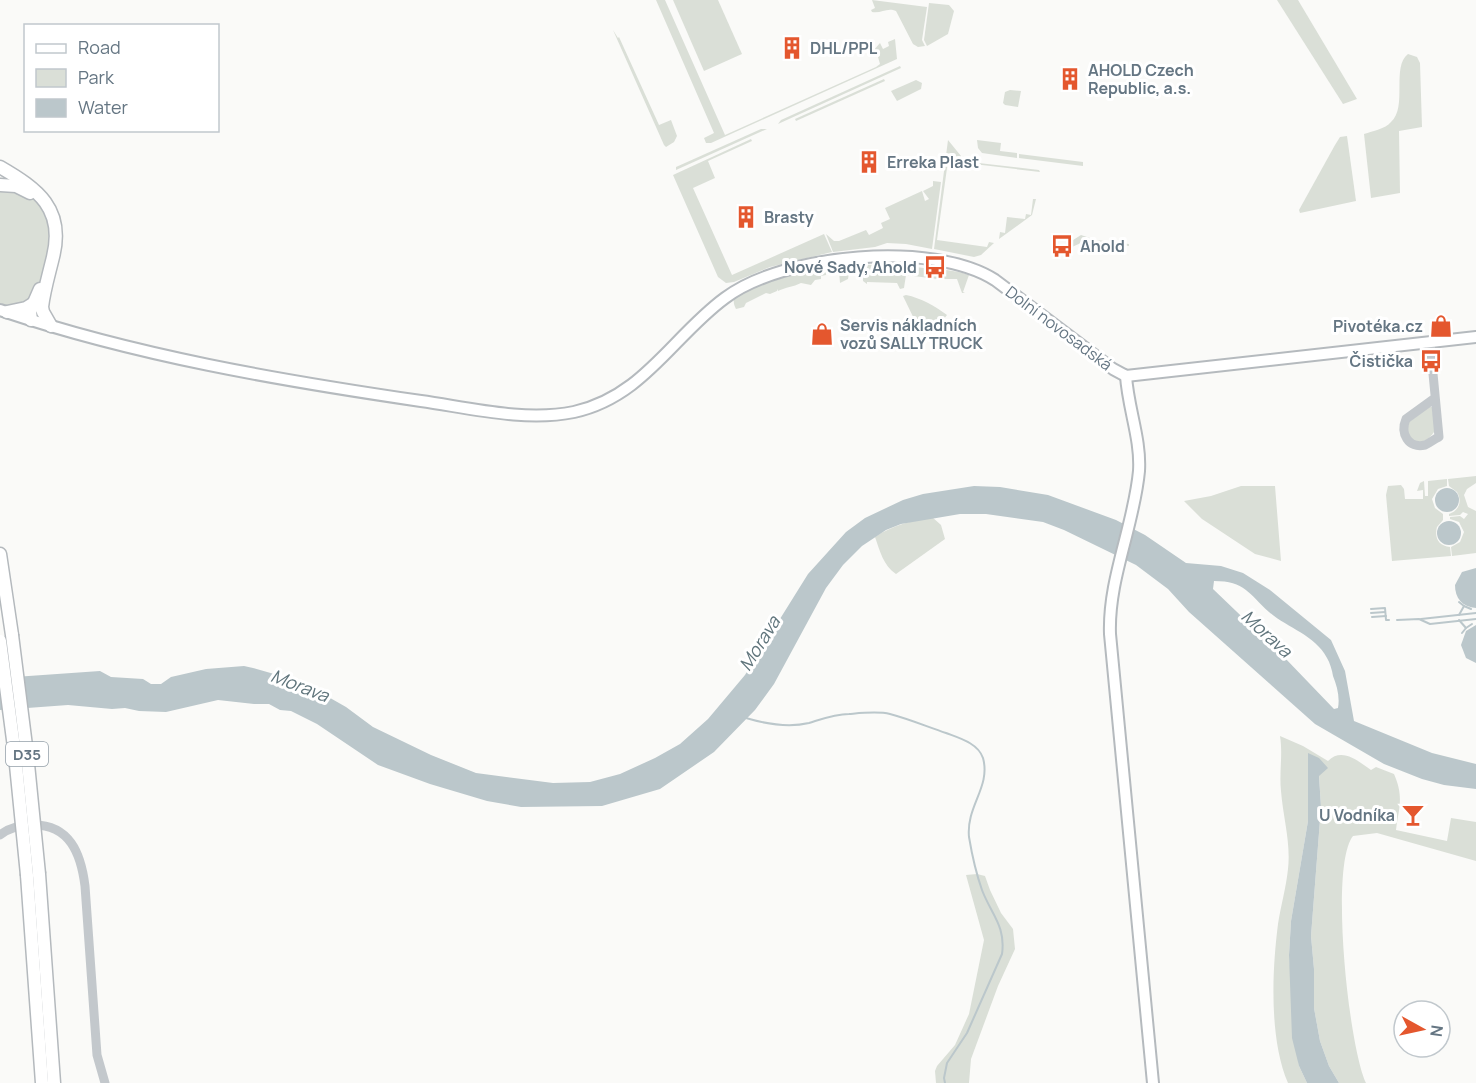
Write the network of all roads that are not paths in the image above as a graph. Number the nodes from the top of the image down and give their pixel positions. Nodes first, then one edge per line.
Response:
1 (0, 167) edge
2 (0, 185) edge
3 (38, 302) junction
4 (4, 311) edge
5 (31, 320) junction
6 (51, 326) junction
7 (1476, 337) edge
8 (1430, 342) junction
9 (1126, 376) junction
10 (1435, 398) junction
11 (0, 554) edge
12 (0, 641) edge
13 (0, 835) edge
14 (33, 874) junction
15 (42, 1083) edge
16 (54, 1083) edge
17 (105, 1083) edge
18 (1153, 1083) edge

1 - 3 highway
2 - 3 highway
3 - 4 highway
3 - 5 highway
3 - 6 highway
4 - 5 main road, Dolní novosadská
5 - 6 main road, Dolní novosadská
6 - 9 main road, Dolní novosadská
7 - 8 main road, Dolní novosadská
8 - 9 main road, Dolní novosadská
8 - 10 street
9 - 18 main road
10 - 10 street
11 - 14 highway, D35, bridge
12 - 14 highway, D35, bridge
13 - 17 street
14 - 15 highway, D35
14 - 16 highway, D35

